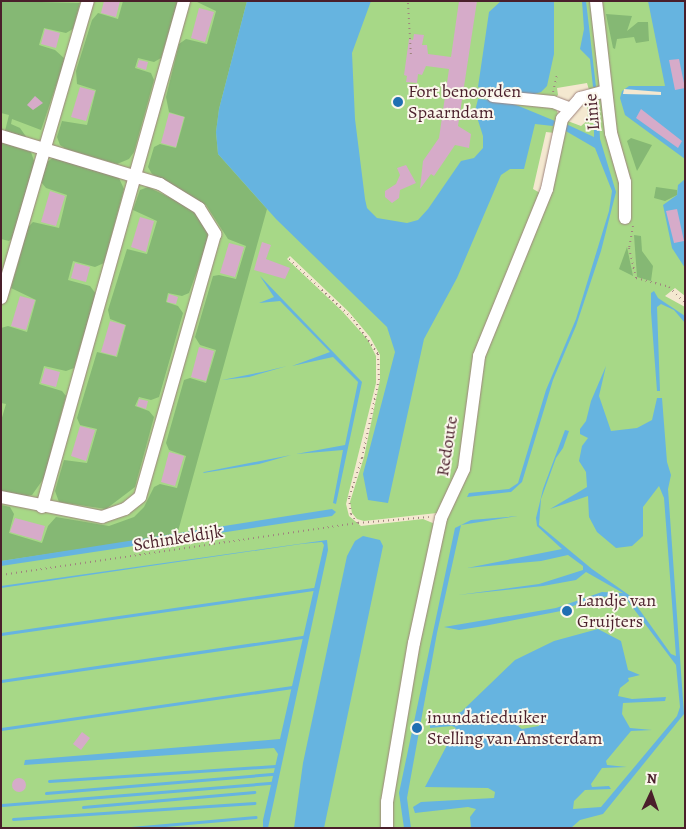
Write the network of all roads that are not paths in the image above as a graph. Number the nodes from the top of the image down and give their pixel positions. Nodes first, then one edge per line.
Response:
1 (88, 1) edge
2 (184, 1) edge
3 (596, 1) edge
4 (606, 91) junction
5 (493, 96) dead end
6 (569, 108) junction
7 (1, 136) edge
8 (45, 149) junction
9 (135, 176) junction
10 (625, 218) dead end
11 (1, 298) edge
12 (1, 497) edge
13 (42, 507) junction
14 (387, 828) edge

1 - 8 street
2 - 9 street
3 - 4 street, Linie
4 - 6 street
4 - 10 street, Linie
5 - 6 street
6 - 14 street, Redoute
7 - 8 street
8 - 9 street
8 - 11 street
9 - 13 street
9 - 13 street
12 - 13 street

